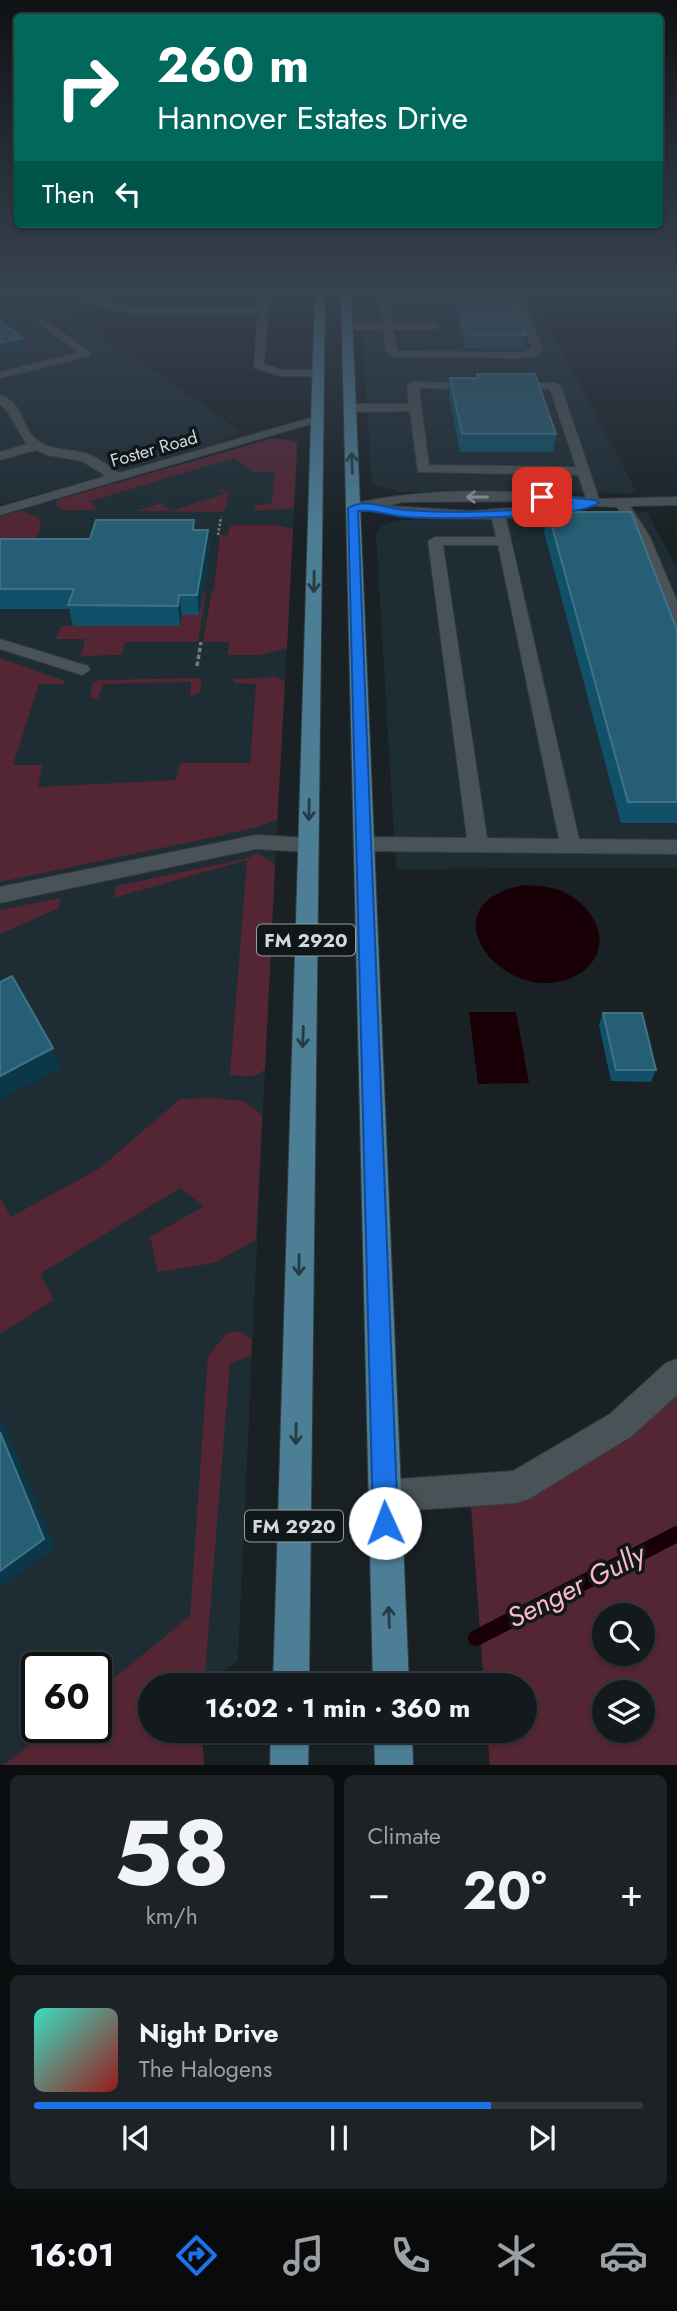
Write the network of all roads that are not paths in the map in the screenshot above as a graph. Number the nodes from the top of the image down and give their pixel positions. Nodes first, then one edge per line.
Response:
1 (19, 370) edge
2 (272, 370) edge
3 (349, 370) edge
4 (319, 373) joint
5 (0, 375) edge
6 (0, 398) edge
7 (415, 407) junction
8 (350, 408) junction
9 (318, 420) junction
10 (38, 445) junction
11 (0, 456) edge
12 (583, 471) junction
13 (116, 477) junction
14 (677, 501) edge
15 (621, 502) junction
16 (594, 503) junction
17 (363, 507) junction
18 (0, 511) edge
19 (498, 513) junction
20 (504, 541) junction
21 (677, 620) edge
22 (0, 644) edge
23 (82, 670) dead end
24 (365, 844) junction
25 (309, 845) junction
26 (478, 845) junction
27 (572, 846) junction
28 (677, 847) edge
29 (0, 895) edge
30 (677, 1374) edge
31 (384, 1496) junction
32 (291, 1673) edge
33 (391, 1673) edge
34 (290, 1743) edge
35 (393, 1743) edge
36 (289, 1765) edge
37 (394, 1765) edge

1 - 5 street
2 - 4 street
3 - 8 main road, FM 2920 / FM 2920
4 - 9 main road, FM 2920 / FM 2920
6 - 10 street
7 - 8 street
7 - 12 street
7 - 12 street
17 -> 8 main road, FM 2920 / FM 2920
9 - 13 street, Foster Road
9 -> 25 main road, FM 2920 / FM 2920
10 - 11 street
10 - 13 street
12 - 16 street
13 - 18 street, Foster Road
14 - 15 street
15 - 16 street
15 - 21 street
16 -> 17 street
16 - 19 street
17 - 19 street
17 - 24 main road, FM 2920 / FM 2920
19 - 20 street
20 - 26 street
20 - 27 street
22 - 23 street
24 - 26 street
24 - 31 main road, FM 2920 / FM 2920
25 - 29 street
25 -> 32 main road, FM 2920 / FM 2920
26 - 27 street
27 - 28 street
30 - 31 street
33 -> 31 main road, FM 2920 / FM 2920
34 - 36 main road
35 - 37 main road

